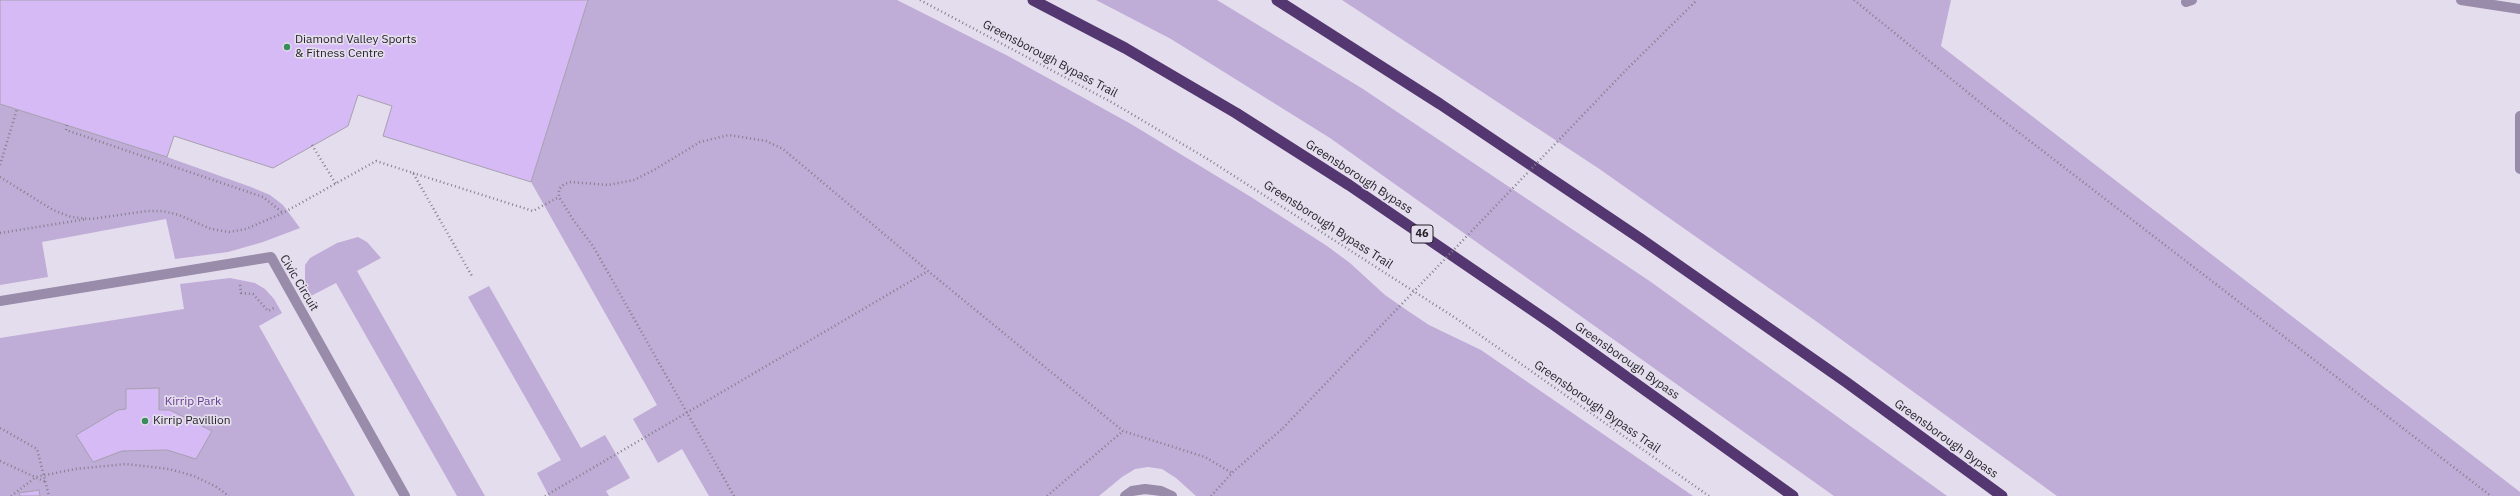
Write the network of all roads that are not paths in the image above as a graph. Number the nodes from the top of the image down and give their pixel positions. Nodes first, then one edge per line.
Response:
1 (1033, 0) edge
2 (1277, 0) edge
3 (2461, 0) edge
4 (2520, 9) edge
5 (2520, 116) edge
6 (2520, 169) edge
7 (0, 301) edge
8 (406, 496) edge
9 (1126, 496) edge
10 (1172, 496) edge
11 (1793, 496) edge
12 (2002, 496) edge

1 - 11 highway, Greensborough Bypass / 46
2 - 12 highway, Greensborough Bypass
3 - 4 street
5 - 6 street
7 - 8 street, Civic Circuit
9 - 10 street

